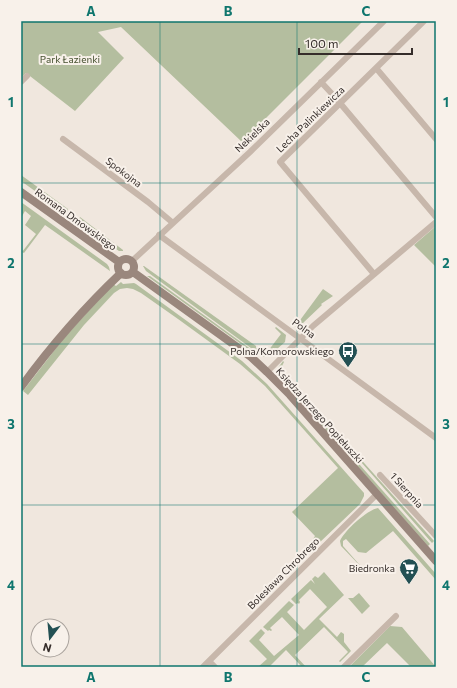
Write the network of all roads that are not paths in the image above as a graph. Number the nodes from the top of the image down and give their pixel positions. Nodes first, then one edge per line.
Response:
1 (384, 21) edge
2 (424, 21) edge
3 (376, 68) junction
4 (27, 76) dead end
5 (21, 82) edge
6 (321, 82) junction
7 (340, 104) junction
8 (436, 138) edge
9 (64, 139) dead end
10 (21, 192) edge
11 (436, 217) edge
12 (436, 222) edge
13 (173, 223) junction
14 (159, 235) junction
15 (132, 261) junction
16 (119, 262) junction
17 (133, 272) junction
18 (121, 273) junction
19 (374, 274) junction
20 (300, 338) junction
21 (267, 372) junction
22 (21, 387) edge
23 (436, 438) edge
24 (380, 475) dead end
25 (377, 494) junction
26 (436, 536) edge
27 (436, 561) edge
28 (396, 616) dead end
29 (209, 661) junction
30 (203, 667) edge
31 (214, 667) edge
32 (344, 667) edge

1 - 6 street, Nekielska
2 - 3 street, Lecha Palinkiewicza
3 - 7 street, Lecha Palinkiewicza
3 - 8 street
4 - 5 street
6 - 7 street
6 - 13 street, Nekielska
7 - 11 street
7 - 19 street, Lecha Palinkiewicza
9 - 13 street, Spokojna
10 - 16 street, Romana Dmowskiego
12 - 19 street
13 - 14 street, Nekielska
14 - 15 street, Nekielska
14 - 20 street, Polna
15 - 16 street
15 - 17 street
16 - 18 street
17 - 18 street
17 - 21 street, Księdza Jerzego Popiełuszki
18 - 22 street
19 - 20 street
20 - 21 street
20 - 23 street, Polna
21 - 25 street, Księdza Jerzego Popiełuszki
24 - 26 street, 1 Sierpnia
25 - 27 street, Księdza Jerzego Popiełuszki
25 - 29 street, Bolesława Chrobrego
28 - 32 street
29 - 30 street, Bolesława Chrobrego
29 - 31 street

